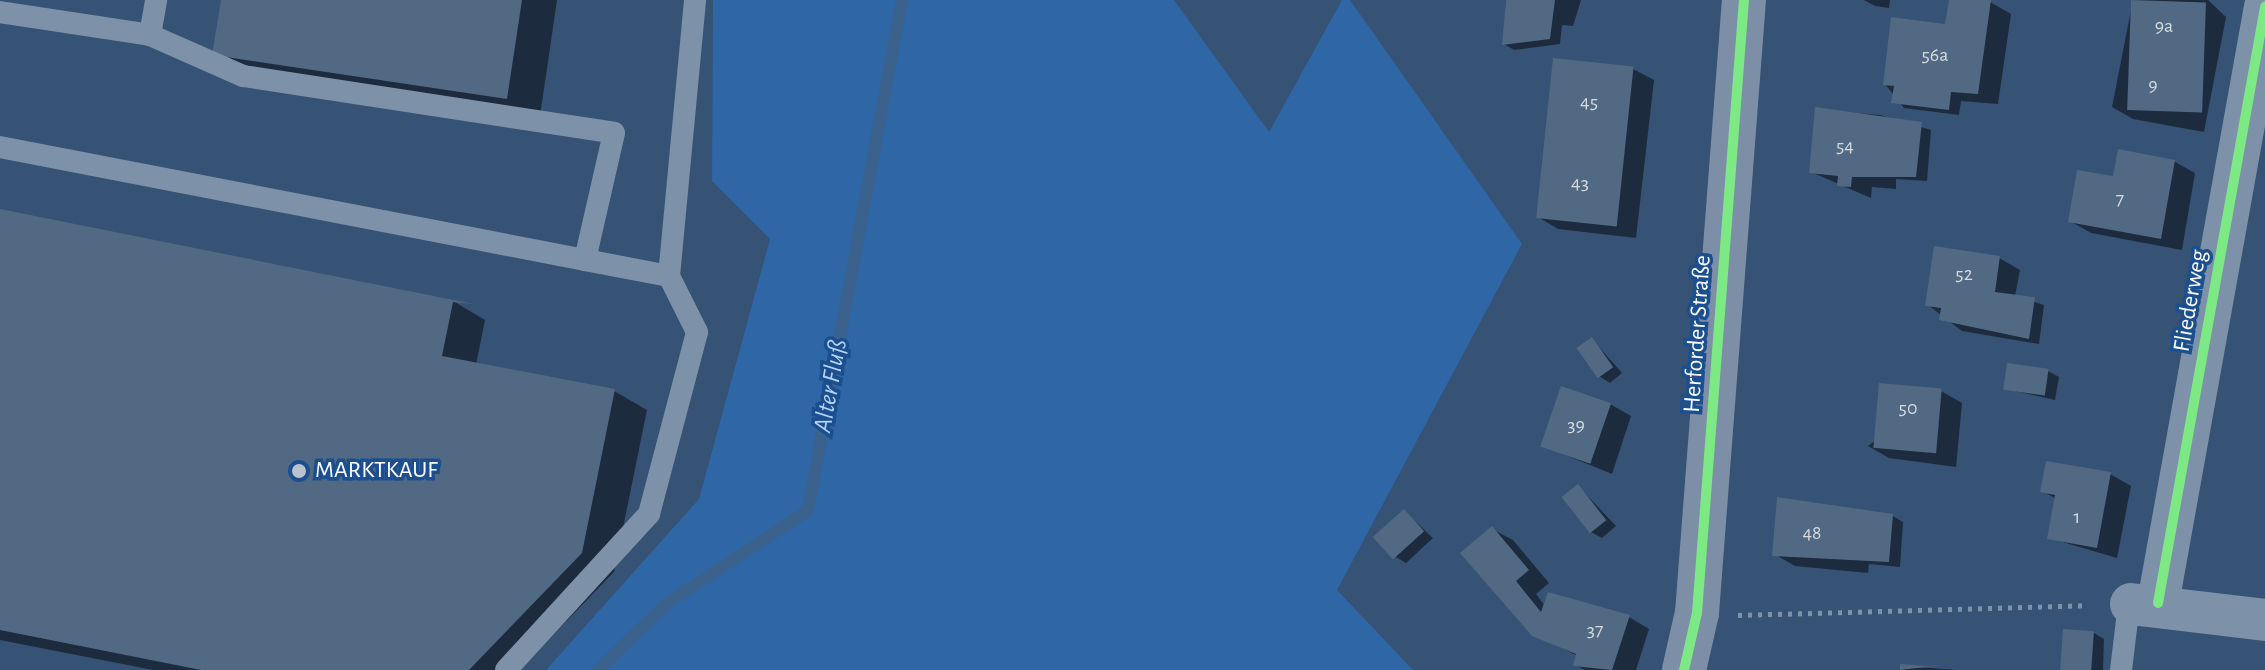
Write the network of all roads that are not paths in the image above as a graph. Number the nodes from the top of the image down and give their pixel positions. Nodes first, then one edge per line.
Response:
1 (156, 0) edge
2 (695, 0) edge
3 (1744, 0) edge
4 (2265, 7) edge
5 (0, 12) edge
6 (150, 35) junction
7 (0, 147) edge
8 (585, 260) junction
9 (669, 276) junction
10 (2144, 603) junction
11 (2265, 620) edge
12 (506, 670) edge
13 (1684, 670) edge
14 (2121, 670) edge

1 - 6 lane
2 - 9 lane
3 - 13 main road, Herforder Straße
4 - 10 street, Fliederweg
5 - 6 lane
6 - 8 lane
7 - 8 lane
8 - 9 lane
9 - 12 lane
10 - 11 street
10 - 14 lane

